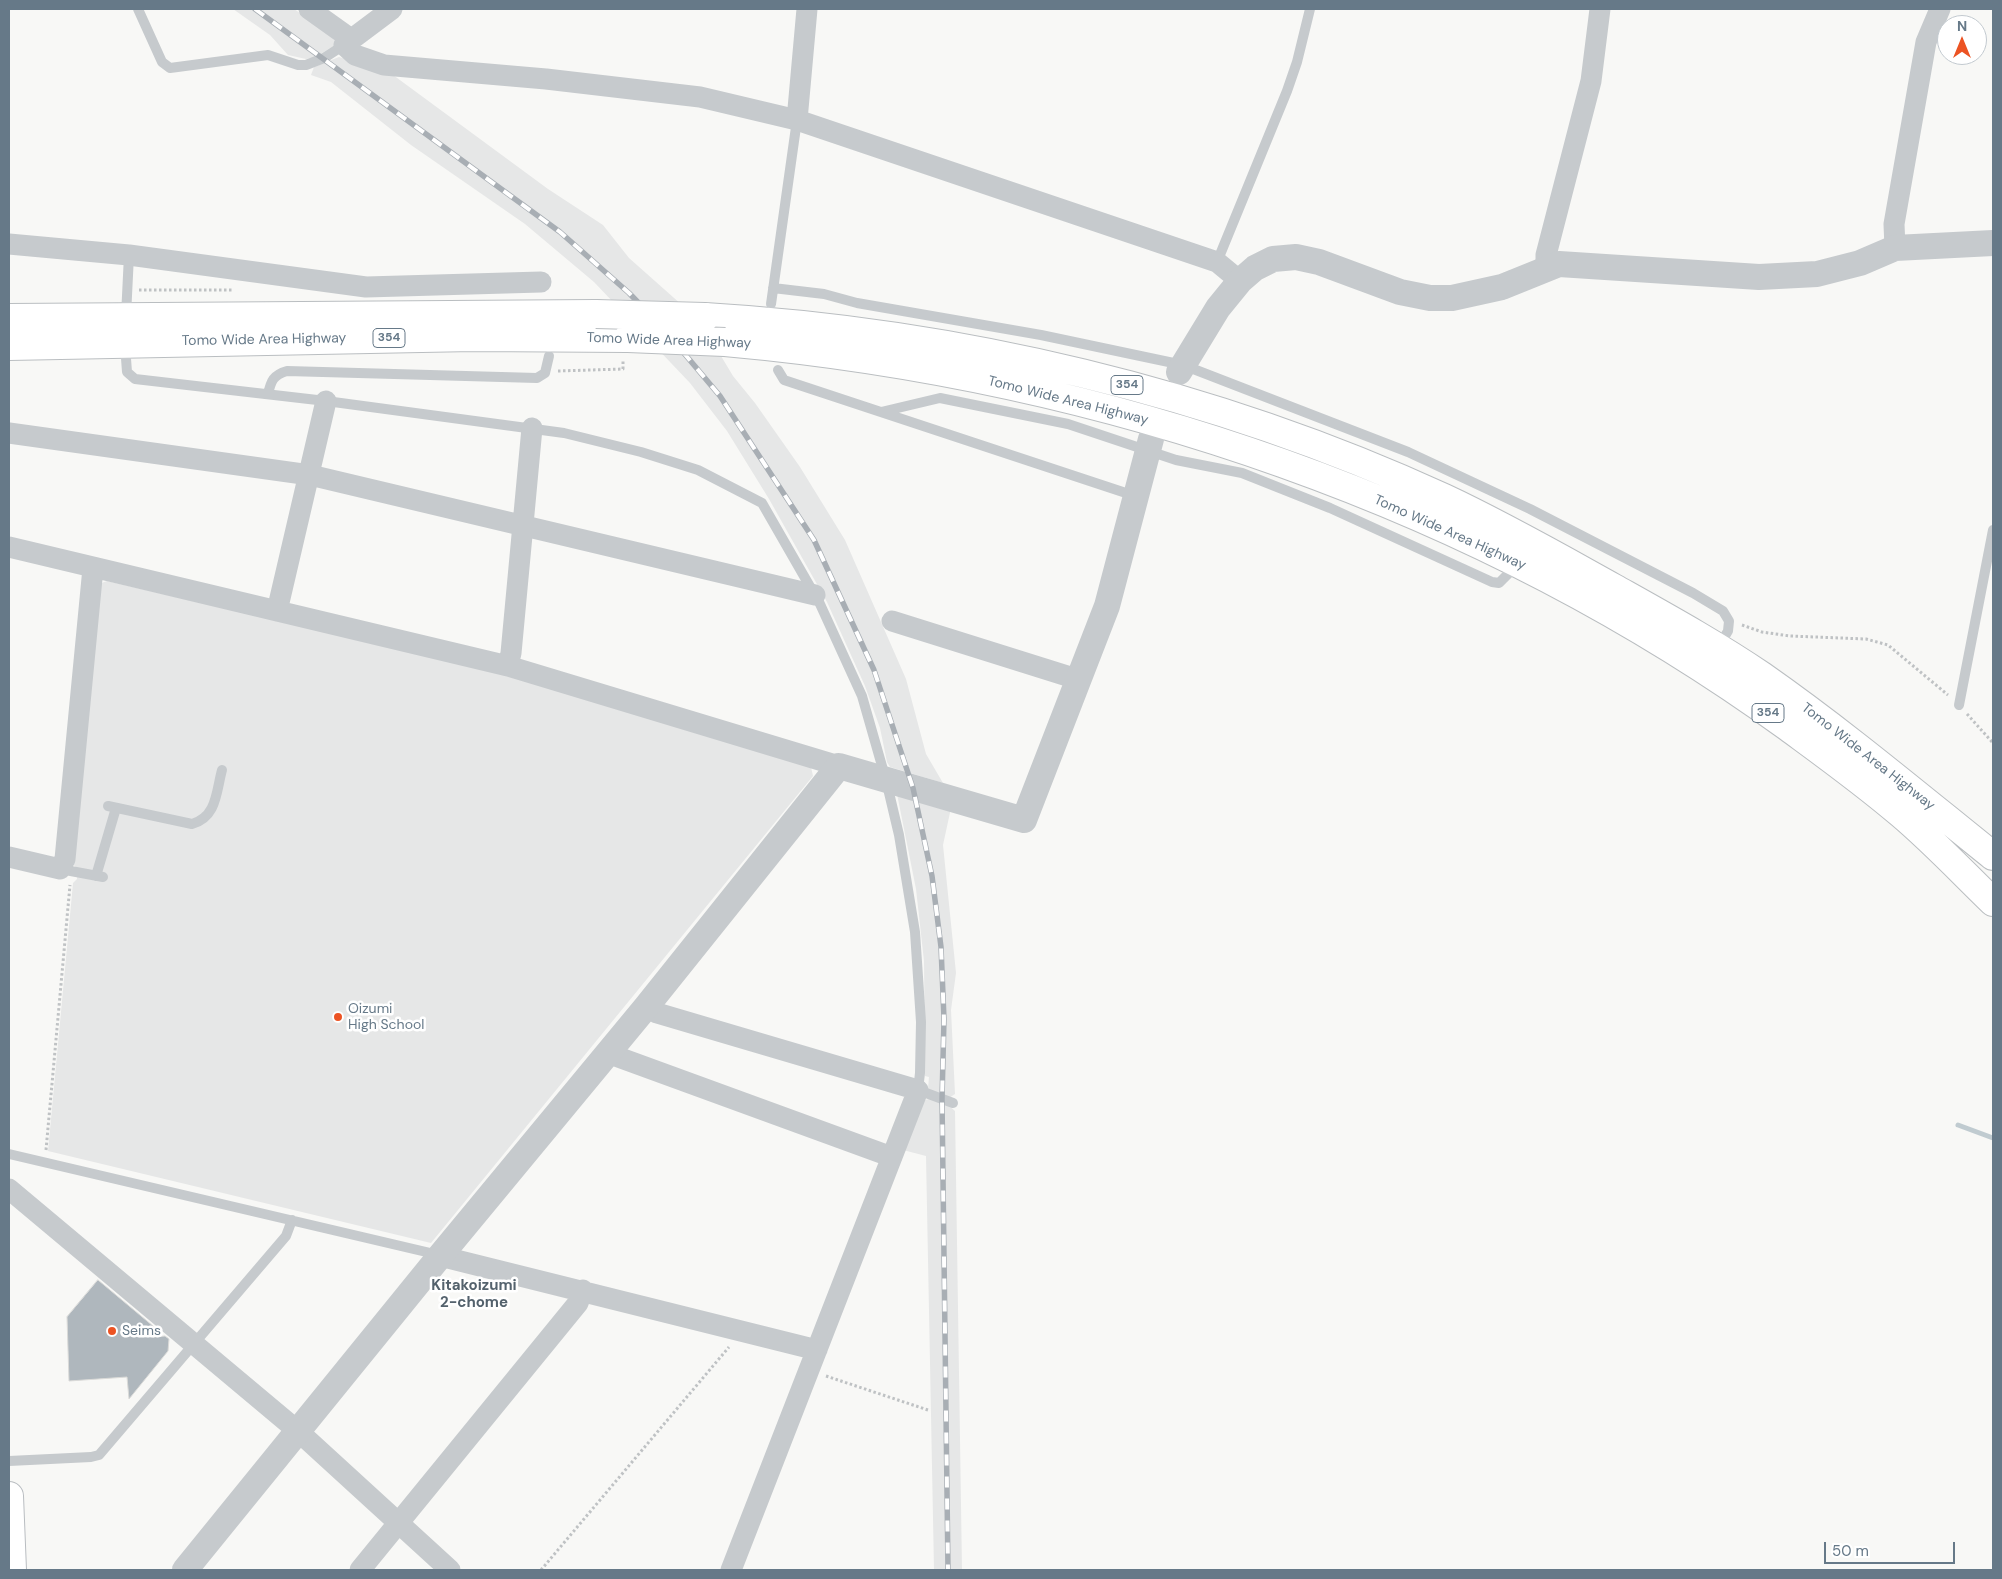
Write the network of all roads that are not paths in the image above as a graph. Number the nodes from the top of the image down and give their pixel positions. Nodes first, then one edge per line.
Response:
1 (138, 9) edge
2 (309, 9) edge
3 (392, 9) edge
4 (807, 9) edge
5 (1310, 9) edge
6 (1600, 9) edge
7 (1940, 9) edge
8 (347, 42) junction
9 (797, 120) junction
10 (1993, 243) edge
11 (9, 244) edge
12 (1895, 248) junction
13 (130, 255) junction
14 (1217, 262) junction
15 (1546, 270) junction
16 (1240, 281) junction
17 (543, 285) dead end
18 (773, 288) junction
19 (771, 304) dead end
20 (126, 316) junction
21 (9, 318) edge
22 (125, 344) junction
23 (9, 346) edge
24 (550, 356) dead end
25 (1181, 368) junction
26 (778, 370) dead end
27 (268, 394) junction
28 (326, 401) junction
29 (880, 412) junction
30 (532, 428) junction
31 (9, 433) edge
32 (1150, 445) junction
33 (310, 475) junction
34 (1136, 496) junction
35 (523, 526) junction
36 (1993, 530) edge
37 (9, 547) edge
38 (1516, 561) junction
39 (93, 568) junction
40 (815, 595) junction
41 (277, 611) junction
42 (892, 621) dead end
43 (1718, 649) junction
44 (508, 666) junction
45 (1080, 680) junction
46 (1959, 705) road end
47 (839, 766) junction
48 (222, 770) dead end
49 (886, 780) junction
50 (1993, 856) edge
51 (9, 857) edge
52 (65, 870) junction
53 (1993, 902) edge
54 (646, 1007) junction
55 (618, 1057) dead end
56 (918, 1090) junction
57 (953, 1103) dead end
58 (9, 1154) edge
59 (892, 1157) junction
60 (9, 1189) edge
61 (292, 1220) junction
62 (440, 1256) junction
63 (583, 1290) junction
64 (194, 1344) junction
65 (818, 1350) junction
66 (299, 1432) junction
67 (9, 1461) edge
68 (9, 1496) edge
69 (398, 1522) junction
70 (12, 1570) edge
71 (185, 1570) edge
72 (360, 1570) edge
73 (450, 1570) edge
74 (731, 1570) edge

1 - 8 lane
2 - 8 street
3 - 8 street
4 - 9 street
5 - 14 lane
6 - 15 street
7 - 12 street
8 - 9 street
9 - 14 street
9 - 18 lane
10 - 12 street
11 - 13 street
12 - 15 street
13 - 17 street
13 - 20 lane
14 - 16 street
15 - 16 street
16 - 25 street
18 - 19 lane
18 - 25 lane
20 - 21 main road, Tomo Wide Area Highway / 354
20 - 43 main road, Tomo Wide Area Highway / 354, bridge
22 - 23 main road, Tomo Wide Area Highway / 354
22 - 27 lane
22 - 38 main road, Tomo Wide Area Highway / 354, bridge
24 - 27 lane
25 - 43 lane
26 - 29 lane
27 - 28 lane
28 - 30 lane
28 - 33 street
29 - 32 lane
29 - 34 lane
30 - 35 street
30 - 40 lane
31 - 33 street
32 - 34 street
32 - 38 lane
33 - 35 street
33 - 41 street
34 - 45 street
35 - 40 street
35 - 44 street
36 - 46 lane
37 - 39 street
38 - 53 main road, Tomo Wide Area Highway / 354
39 - 41 street
39 - 52 street
40 - 49 lane
41 - 44 street
42 - 45 street
43 - 50 main road, Tomo Wide Area Highway / 354
44 - 47 street
45 - 49 street
47 - 49 street
47 - 54 street
48 - 52 lane
49 - 56 lane
51 - 52 street
54 - 56 street
54 - 62 street
55 - 59 street
56 - 57 lane
56 - 59 street
58 - 61 lane
59 - 65 street
60 - 64 street
61 - 62 lane
61 - 64 lane
62 - 63 street
62 - 66 street
63 - 65 street
63 - 69 street
64 - 66 street
64 - 67 lane
65 - 74 street
66 - 69 street
66 - 71 street
68 - 70 main road
69 - 72 street
69 - 73 street

